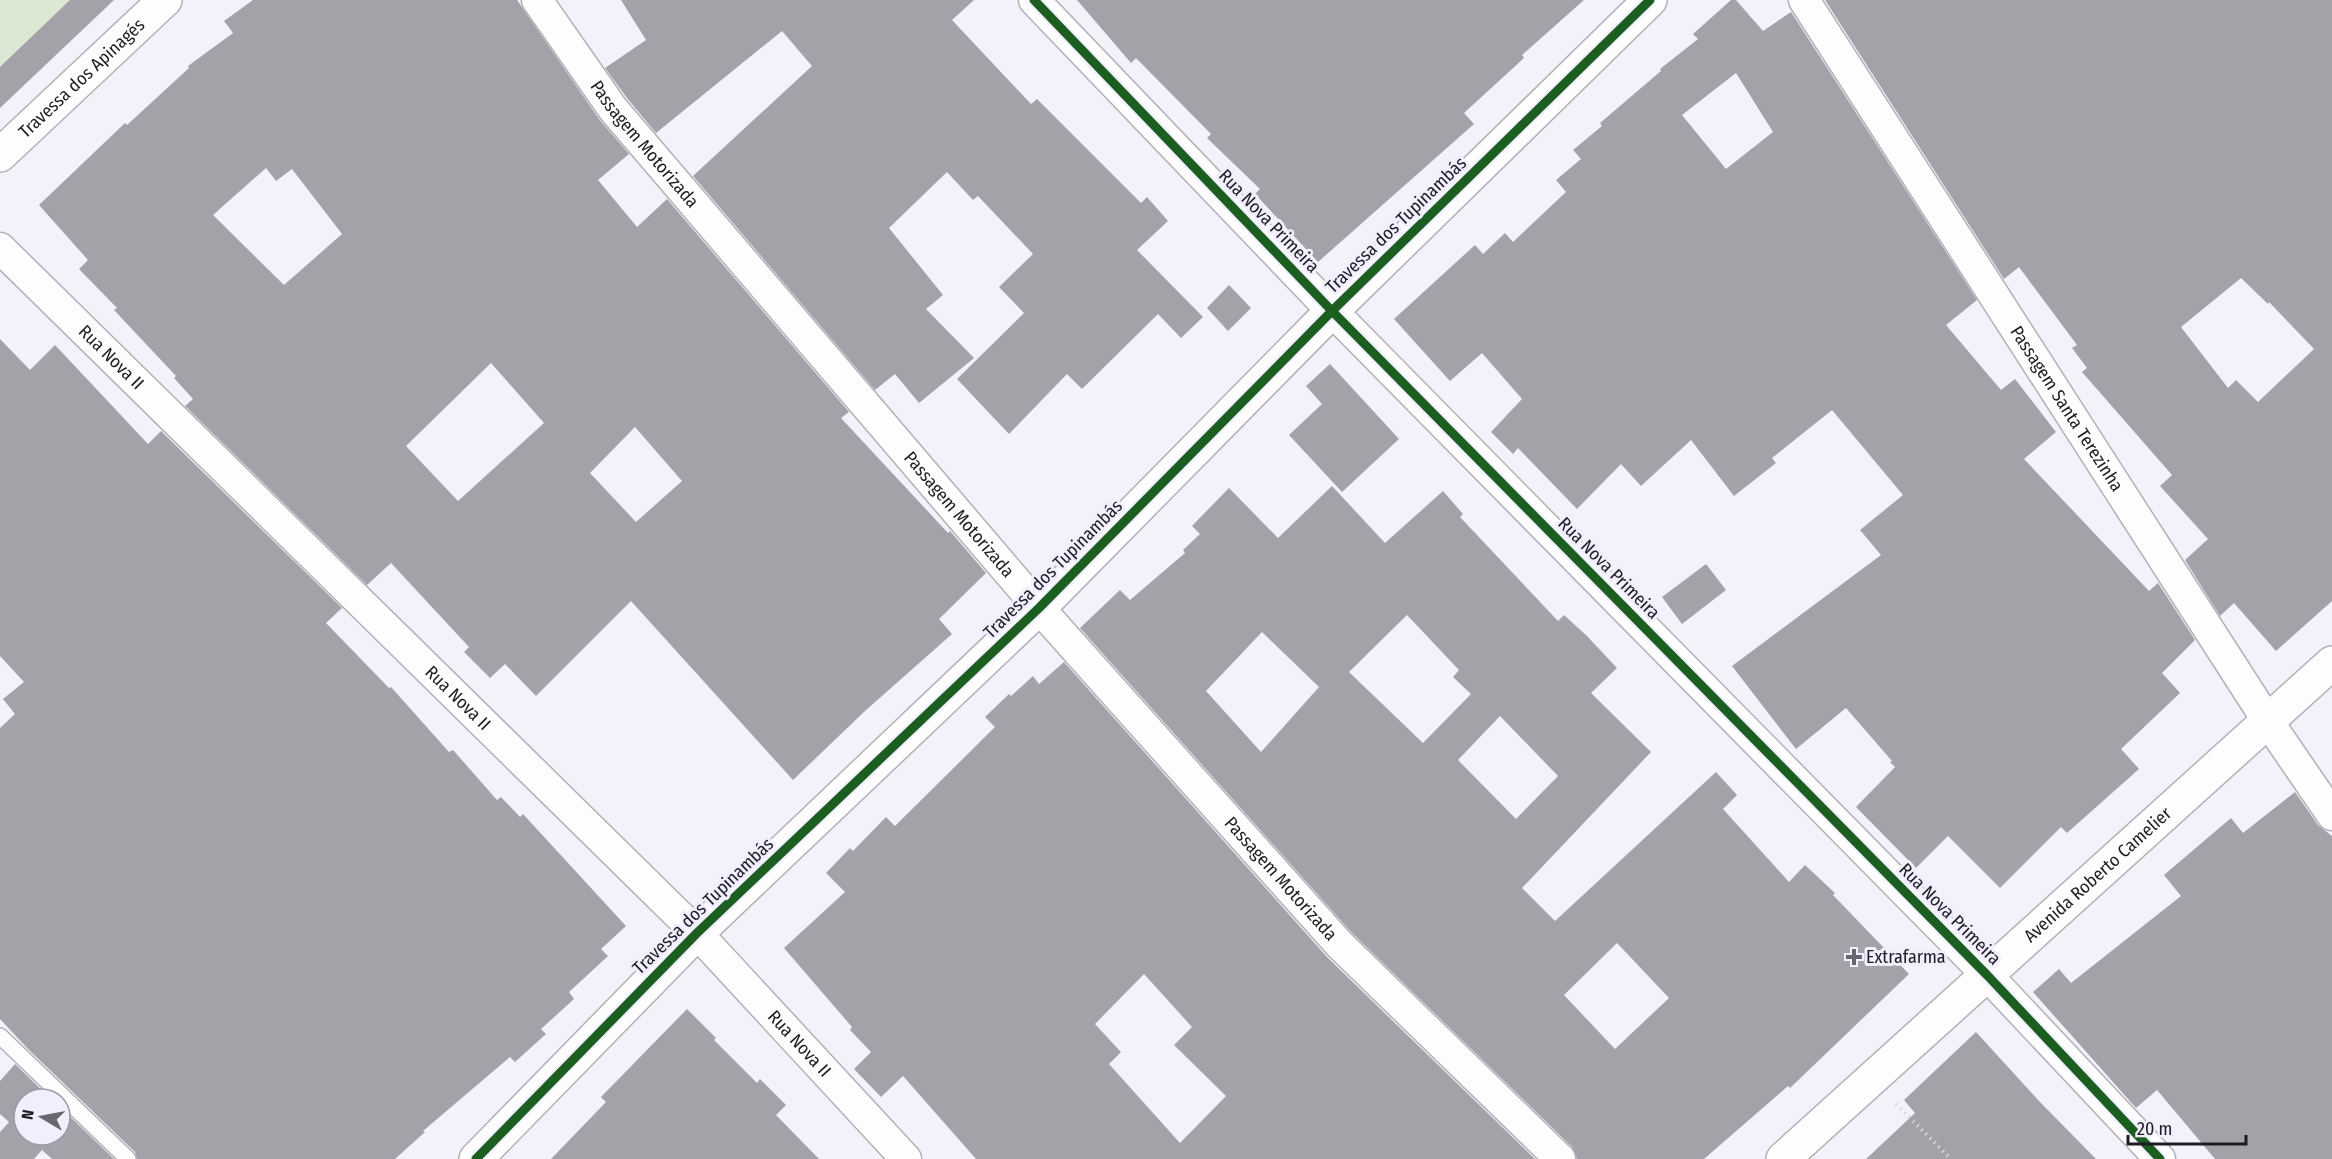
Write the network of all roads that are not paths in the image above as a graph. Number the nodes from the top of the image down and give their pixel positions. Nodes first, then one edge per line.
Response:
1 (165, 0) edge
2 (537, 0) edge
3 (1034, 0) edge
4 (1650, 0) edge
5 (1804, 0) edge
6 (0, 155) edge
7 (0, 248) edge
8 (1332, 311) junction
9 (1039, 608) junction
10 (2332, 663) edge
11 (2267, 720) junction
12 (2332, 815) edge
13 (697, 933) junction
14 (1987, 975) junction
15 (0, 1036) edge
16 (129, 1159) edge
17 (476, 1159) edge
18 (906, 1159) edge
19 (1560, 1159) edge
20 (1783, 1159) edge
21 (2160, 1159) edge

1 - 6 street, Travessa dos Apinagés
2 - 9 street, Passagem Motorizada
3 - 8 street, Rua Nova Primeira
4 - 8 street, Travessa dos Tupinambás
5 - 11 street, Passagem Santa Terezinha
7 - 13 street, Rua Nova II
8 - 9 street, Travessa dos Tupinambás
8 - 14 street, Rua Nova Primeira
9 - 13 street, Travessa dos Tupinambás
9 - 19 street, Passagem Motorizada
10 - 11 street, Avenida Roberto Camelier
11 - 12 street, Passagem Santa Terezinha
11 - 14 street, Avenida Roberto Camelier
13 - 17 street, Travessa dos Tupinambás
13 - 18 street, Rua Nova II
14 - 20 street, Avenida Roberto Camelier
14 - 21 street, Rua Nova Primeira
15 - 16 lane

